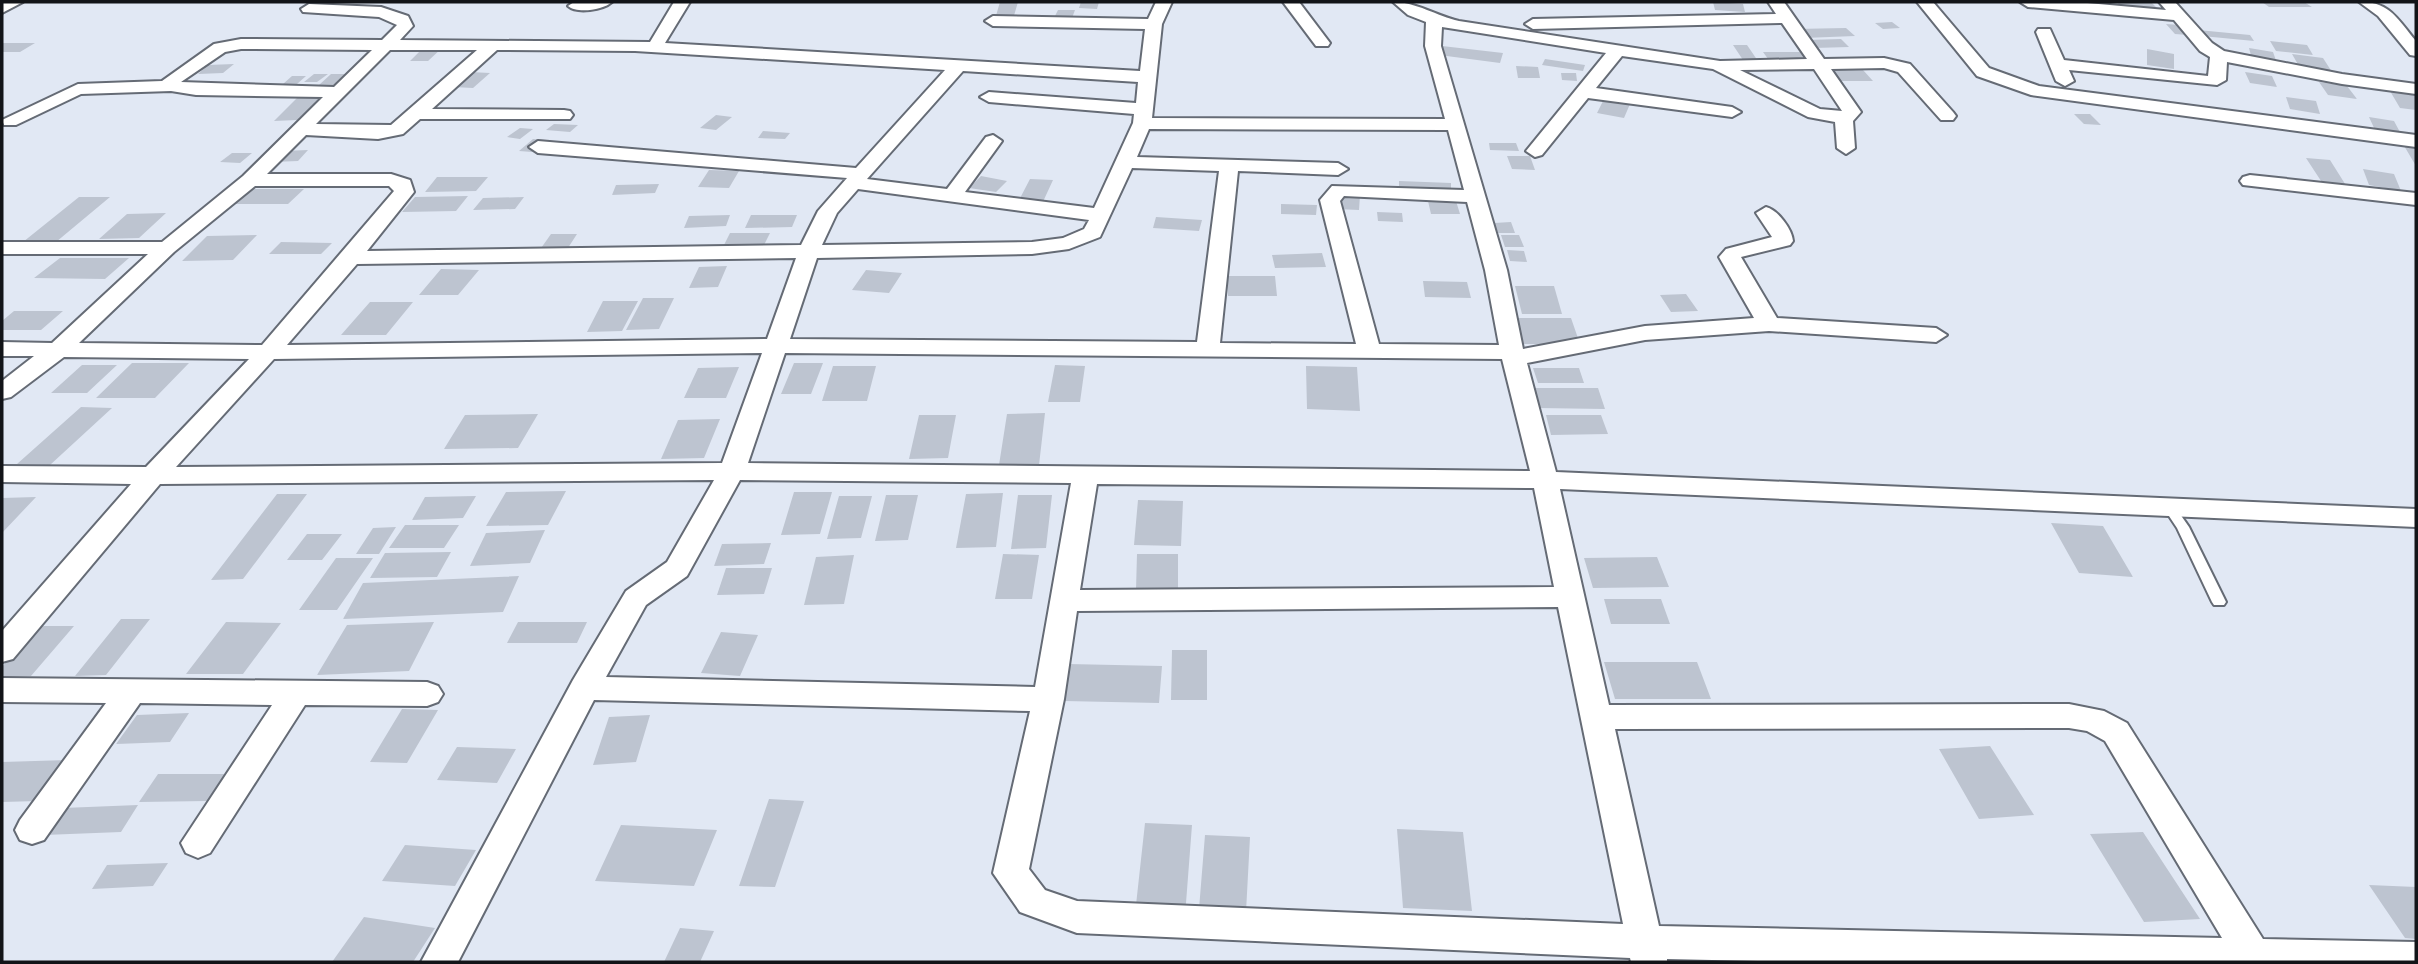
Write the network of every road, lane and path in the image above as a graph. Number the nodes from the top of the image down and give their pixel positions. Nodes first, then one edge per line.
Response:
1 (15, 2) edge
2 (604, 2) edge
3 (682, 2) edge
4 (1164, 2) edge
5 (1291, 2) edge
6 (1401, 2) edge
7 (1776, 2) edge
8 (1926, 2) edge
9 (2028, 2) edge
10 (2167, 2) edge
11 (2367, 2) edge
12 (576, 6) dead end
13 (2, 8) edge
14 (309, 9) dead end
15 (2179, 16) junction
16 (1434, 19) junction
17 (1787, 19) junction
18 (993, 21) dead end
19 (1154, 24) junction
20 (1459, 26) junction
21 (2044, 32) dead end
22 (1322, 43) dead end
23 (387, 46) junction
24 (492, 46) junction
25 (654, 48) junction
26 (1618, 50) junction
27 (2416, 51) edge
28 (2219, 55) junction
29 (1818, 64) junction
30 (2058, 64) junction
31 (1717, 65) junction
32 (957, 66) junction
33 (1146, 77) junction
34 (171, 86) junction
35 (2416, 89) edge
36 (336, 92) junction
37 (1583, 92) junction
38 (2071, 95) junction
39 (989, 97) dead end
40 (1732, 112) dead end
41 (417, 114) junction
42 (564, 115) dead end
43 (1143, 116) junction
44 (1947, 116) dead end
45 (1844, 118) junction
46 (5, 123) edge
47 (1455, 125) junction
48 (299, 129) junction
49 (993, 141) dead end
50 (2416, 141) edge
51 (1340, 146) dead end
52 (538, 147) dead end
53 (1846, 148) dead end
54 (1535, 150) dead end
55 (1126, 162) junction
56 (1229, 166) junction
57 (858, 179) junction
58 (250, 180) junction
59 (1338, 180) junction
60 (2250, 181) dead end
61 (952, 196) junction
62 (1474, 196) junction
63 (2416, 199) edge
64 (1766, 213) dead end
65 (1100, 215) junction
66 (2, 248) edge
67 (167, 248) junction
68 (809, 251) junction
69 (353, 258) junction
70 (1769, 324) junction
71 (1936, 335) dead end
72 (775, 346) junction
73 (2, 349) edge
74 (58, 349) junction
75 (1208, 349) junction
76 (1371, 351) junction
77 (271, 352) junction
78 (1513, 355) junction
79 (2, 392) edge
80 (732, 471) junction
81 (2, 474) edge
82 (153, 476) junction
83 (1085, 476) junction
84 (1545, 480) junction
85 (2169, 507) junction
86 (2416, 518) edge
87 (1571, 597) junction
88 (1064, 601) junction
89 (2220, 602) dead end
90 (2, 651) edge
91 (584, 688) junction
92 (2, 690) edge
93 (132, 691) junction
94 (296, 693) junction
95 (427, 694) dead end
96 (1048, 699) junction
97 (1597, 717) junction
98 (32, 830) dead end
99 (198, 843) dead end
100 (1647, 952) edge
101 (2029, 956) edge
102 (2255, 959) edge
103 (2416, 959) edge
104 (439, 962) edge

1 - 13 street
2 - 12 street
3 - 25 street
4 - 19 street
5 - 22 street
6 - 16 street
7 - 17 street
8 - 38 street
9 - 15 street
10 - 15 street
11 - 27 street
14 - 23 street
15 - 28 street
16 - 20 street
16 - 47 street
17 - 20 street
17 - 29 street
18 - 19 street
19 - 33 street
20 - 26 street
21 - 30 street
23 - 24 street
23 - 34 street
23 - 36 street
24 - 25 street
24 - 41 street
25 - 32 street
26 - 31 street
26 - 37 street
28 - 30 street
28 - 35 street
29 - 31 street
29 - 44 street
29 - 45 street
30 - 38 street
31 - 45 street
32 - 33 street
32 - 57 street
33 - 43 street
34 - 36 street
34 - 46 street
36 - 48 street
37 - 40 street
37 - 54 street
38 - 50 street
39 - 43 street
41 - 42 street
41 - 48 street
43 - 47 street
43 - 55 street
45 - 53 street
47 - 62 street
48 - 58 street
49 - 61 street
51 - 59 street
52 - 57 street
55 - 56 street
55 - 65 street
56 - 59 street
56 - 75 street
57 - 61 street
57 - 68 street
58 - 67 street
58 - 69 street
59 - 62 street
59 - 76 street
60 - 63 street
61 - 65 street
62 - 78 street
64 - 70 street
65 - 68 street
66 - 67 street
67 - 74 street
68 - 69 street
68 - 72 street
69 - 77 street
70 - 71 street
70 - 78 street
72 - 75 street
72 - 77 street
72 - 80 street
73 - 74 street
74 - 77 street
74 - 79 street
75 - 76 street
76 - 78 street
77 - 82 street
78 - 84 street
80 - 82 street
80 - 83 street
80 - 91 street
81 - 82 street
82 - 90 street
83 - 84 street
83 - 88 street
84 - 85 street
84 - 87 street
85 - 86 street
85 - 89 lane
87 - 88 street
87 - 97 street
88 - 96 street
91 - 96 street
91 - 104 street
92 - 93 street
93 - 94 street
93 - 98 street
94 - 95 street
94 - 99 street
96 - 100 street
97 - 100 street
97 - 102 street
100 - 101 street
101 - 102 street
102 - 103 street

